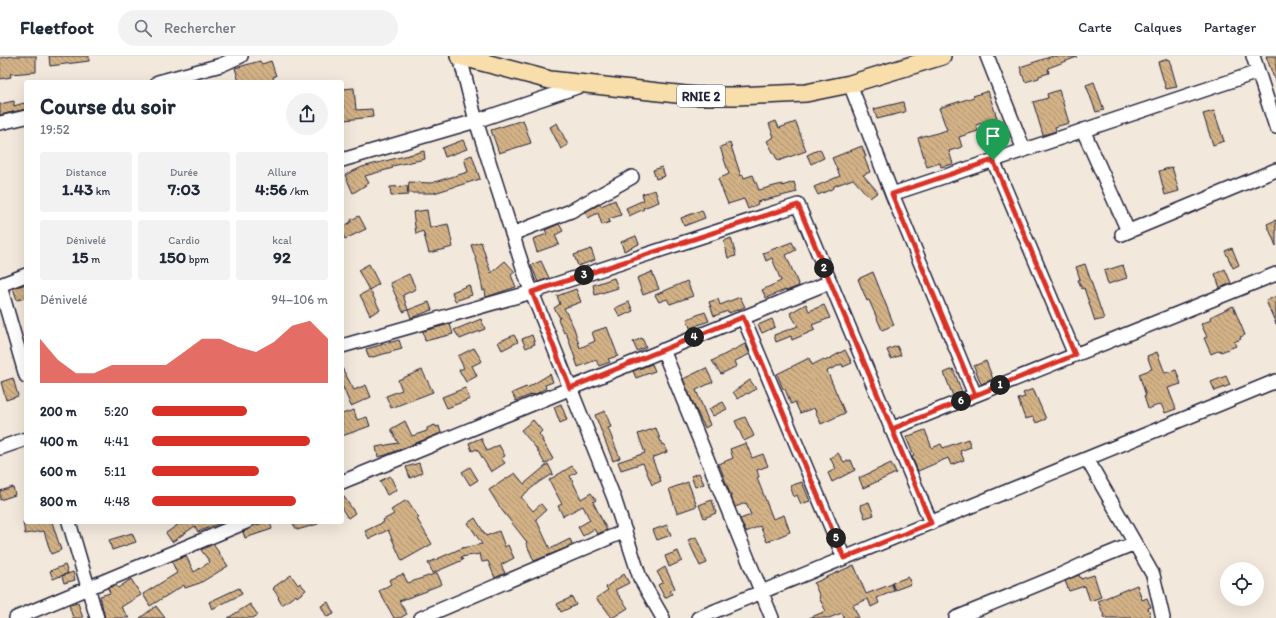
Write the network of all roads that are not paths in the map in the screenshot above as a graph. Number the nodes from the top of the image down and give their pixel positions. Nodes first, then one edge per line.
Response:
1 (241, 56) edge
2 (459, 56) edge
3 (942, 56) edge
4 (987, 56) edge
5 (1253, 56) edge
6 (1258, 72) junction
7 (165, 80) edge
8 (588, 84) junction
9 (850, 84) junction
10 (24, 117) edge
11 (476, 121) junction
12 (0, 123) edge
13 (1276, 127) edge
14 (1083, 130) junction
15 (1024, 150) junction
16 (344, 159) edge
17 (993, 160) junction
18 (1276, 170) edge
19 (632, 177) dead end
20 (892, 194) junction
21 (512, 234) junction
22 (1276, 274) edge
23 (24, 276) edge
24 (830, 282) junction
25 (0, 286) edge
26 (532, 292) junction
27 (743, 317) junction
28 (344, 345) edge
29 (663, 350) junction
30 (1075, 355) junction
31 (24, 369) edge
32 (1276, 381) edge
33 (570, 388) junction
34 (975, 395) junction
35 (892, 429) junction
36 (24, 439) edge
37 (0, 448) edge
38 (1087, 459) junction
39 (344, 481) edge
40 (931, 523) junction
41 (70, 524) edge
42 (241, 524) edge
43 (625, 531) junction
44 (1135, 543) junction
45 (844, 558) junction
46 (88, 587) junction
47 (761, 592) junction
48 (978, 614) edge
49 (16, 618) edge
50 (97, 618) edge
51 (421, 618) edge
52 (663, 618) edge
53 (698, 618) edge
54 (772, 618) edge
55 (956, 618) edge
56 (1163, 618) edge

1 - 7 street
2 - 8 main road, RNIE 2
2 - 11 street
3 - 9 main road, RNIE 2
4 - 15 street
5 - 6 street
6 - 13 street
6 - 14 street
8 - 9 main road, RNIE 2
8 - 11 street
9 - 20 street
10 - 12 street
11 - 16 street
11 - 21 street
14 - 15 street
14 - 18 street
15 - 17 street
17 - 20 street
17 - 30 street
19 - 21 street
20 - 34 street
21 - 26 street
22 - 30 street
23 - 25 street
24 - 26 street
24 - 27 street
24 - 35 street
25 - 31 street
26 - 28 street
26 - 33 street
27 - 29 street
27 - 45 street
29 - 33 street
29 - 47 street
30 - 34 street
32 - 38 street
33 - 39 street
33 - 43 street
34 - 35 street
35 - 40 street
36 - 37 street
38 - 40 street
38 - 44 street
40 - 45 street
41 - 46 street
42 - 46 street
43 - 51 street
43 - 52 street
44 - 48 street
44 - 56 street
45 - 47 street
46 - 49 street
46 - 50 street
47 - 53 street
47 - 54 street
48 - 55 street

